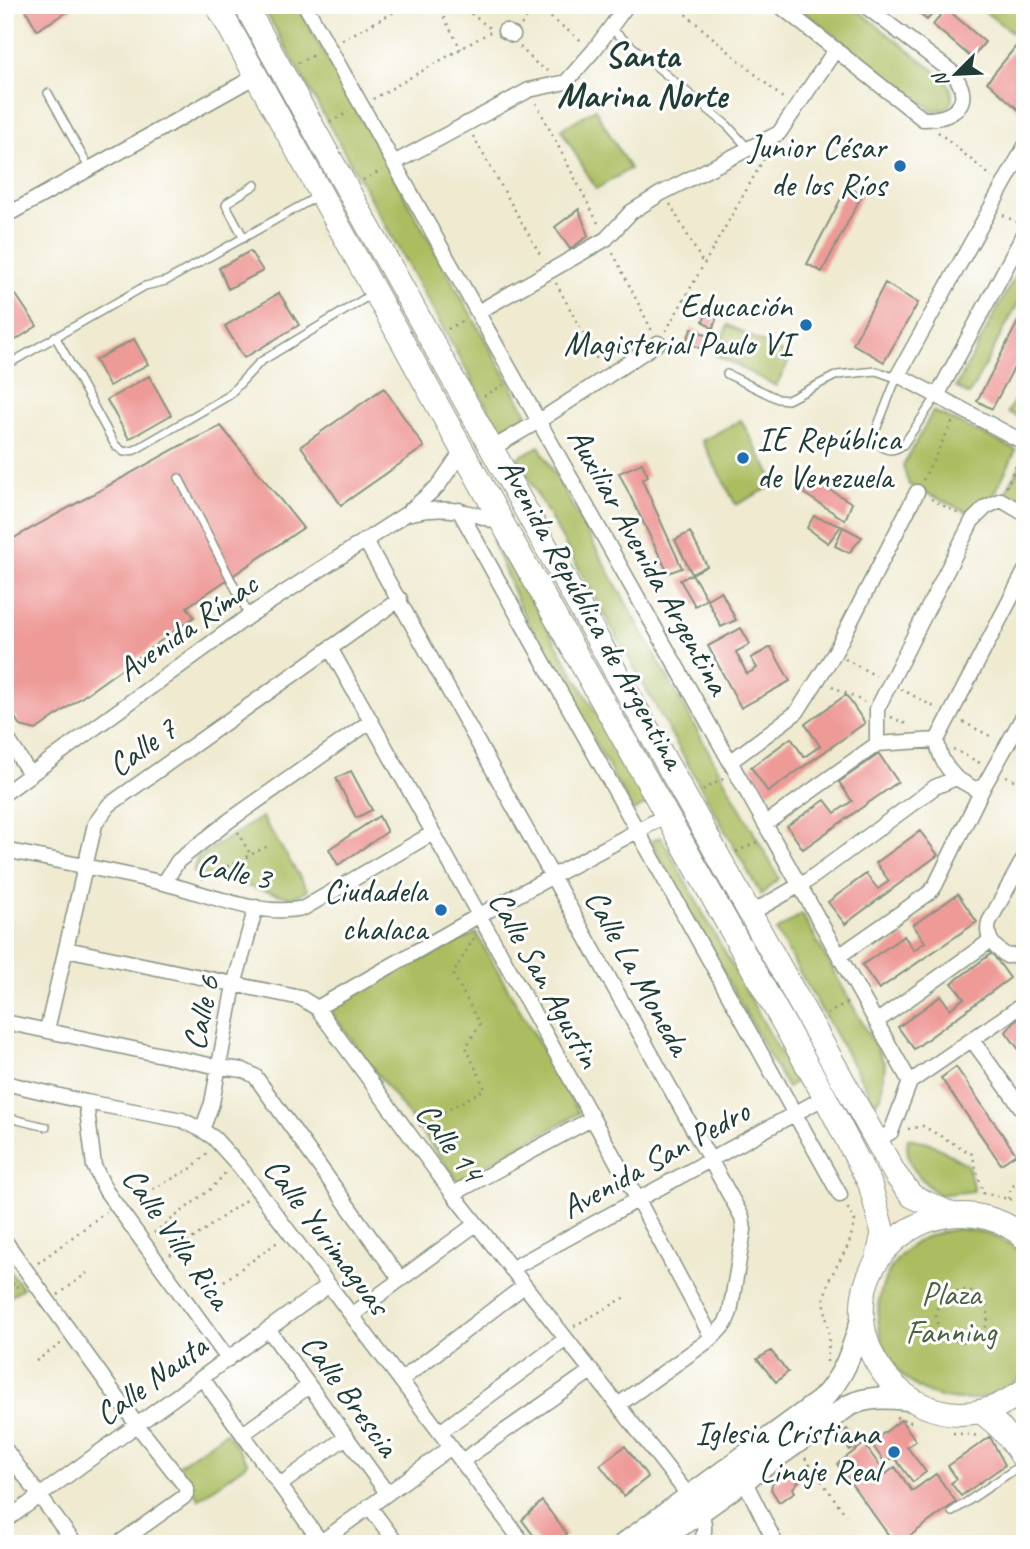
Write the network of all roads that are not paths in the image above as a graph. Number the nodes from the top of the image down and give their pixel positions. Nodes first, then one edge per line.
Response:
1 (217, 5) edge
2 (245, 5) edge
3 (305, 5) edge
4 (627, 5) edge
5 (779, 5) edge
6 (864, 5) edge
7 (610, 28) junction
8 (836, 49) junction
9 (256, 76) junction
10 (48, 93) dead end
11 (1025, 146) edge
12 (748, 148) junction
13 (394, 163) junction
14 (89, 169) junction
15 (255, 186) dead end
16 (321, 194) junction
17 (5, 216) edge
18 (1025, 230) edge
19 (244, 238) junction
20 (375, 292) junction
21 (478, 312) junction
22 (55, 336) junction
23 (657, 343) road end
24 (5, 366) edge
25 (727, 374) dead end
26 (897, 377) junction
27 (937, 396) junction
28 (539, 421) junction
29 (1025, 444) edge
30 (491, 449) junction
31 (463, 450) junction
32 (179, 478) dead end
33 (918, 492) road end
34 (459, 510) junction
35 (1025, 513) edge
36 (406, 514) junction
37 (504, 526) junction
38 (365, 540) junction
39 (1025, 571) edge
40 (400, 599) junction
41 (250, 615) junction
42 (330, 648) junction
43 (1025, 713) edge
44 (371, 721) junction
45 (5, 735) edge
46 (937, 740) junction
47 (877, 744) junction
48 (730, 762) junction
49 (30, 774) junction
50 (956, 778) junction
51 (984, 786) junction
52 (5, 793) edge
53 (667, 815) junction
54 (768, 829) junction
55 (639, 831) junction
56 (433, 833) junction
57 (5, 850) edge
58 (1025, 856) edge
59 (85, 867) junction
60 (554, 877) junction
61 (164, 883) junction
62 (799, 885) junction
63 (256, 907) junction
64 (751, 913) junction
65 (480, 920) junction
66 (990, 941) junction
67 (66, 949) junction
68 (1025, 955) edge
69 (839, 956) junction
70 (234, 985) junction
71 (1025, 1003) edge
72 (317, 1008) junction
73 (5, 1022) edge
74 (876, 1022) junction
75 (47, 1030) junction
76 (972, 1040) junction
77 (219, 1067) junction
78 (910, 1082) junction
79 (5, 1083) edge
80 (825, 1097) junction
81 (86, 1102) junction
82 (797, 1113) junction
83 (1025, 1113) edge
84 (5, 1116) edge
85 (591, 1119) junction
86 (46, 1127) dead end
87 (202, 1129) junction
88 (883, 1136) junction
89 (710, 1161) junction
90 (453, 1194) junction
91 (840, 1195) road end
92 (638, 1200) junction
93 (953, 1214) junction
94 (476, 1224) junction
95 (1018, 1229) edge
96 (5, 1241) edge
97 (877, 1261) junction
98 (512, 1269) junction
99 (400, 1279) junction
100 (329, 1285) junction
101 (524, 1286) junction
102 (352, 1315) junction
103 (862, 1318) junction
104 (268, 1329) junction
105 (564, 1336) junction
106 (712, 1338) junction
107 (228, 1359) junction
108 (591, 1371) junction
109 (202, 1377) junction
110 (401, 1380) junction
111 (309, 1386) junction
112 (1025, 1390) edge
113 (912, 1400) junction
114 (618, 1405) junction
115 (981, 1412) junction
116 (137, 1425) junction
117 (440, 1432) junction
118 (243, 1434) junction
119 (346, 1437) junction
120 (451, 1447) junction
121 (5, 1449) edge
122 (462, 1461) junction
123 (1025, 1462) edge
124 (744, 1480) junction
125 (280, 1485) junction
126 (387, 1493) junction
127 (40, 1496) junction
128 (694, 1504) junction
129 (369, 1506) junction
130 (952, 1512) dead end
131 (5, 1521) edge
132 (659, 1543) edge
133 (75, 1544) edge
134 (118, 1544) edge
135 (397, 1544) edge
136 (524, 1544) edge
137 (624, 1544) edge
138 (701, 1544) edge
139 (776, 1544) edge

1 - 9 main road, Avenida República de Argentina
2 - 30 main road, Avenida República de Argentina
3 - 13 street, Auxiliar Avenida Argentina
4 - 7 street
5 - 8 street
6 - 8 street
7 - 12 lane
7 - 13 street
8 - 12 street
9 - 14 street
9 - 16 main road, Avenida República de Argentina
10 - 14 lane
11 - 26 street
12 - 21 street
13 - 21 street, Auxiliar Avenida Argentina
14 - 17 street
15 - 19 lane
16 - 19 lane
16 - 20 main road, Avenida República de Argentina
18 - 27 street
19 - 22 lane
20 - 22 lane
20 - 31 main road, Avenida República de Argentina
21 - 28 street, Auxiliar Avenida Argentina
22 - 24 lane
23 - 28 street
25 - 26 lane
26 - 27 street
26 - 27 lane
27 - 29 street
28 - 30 street
28 - 48 street, Auxiliar Avenida Argentina
30 - 64 main road, Avenida República de Argentina
31 - 36 street, Avenida Rímac
31 - 37 main road, Avenida República de Argentina
32 - 41 lane
33 - 48 street
34 - 36 street, Avenida Rímac
34 - 37 street, Avenida Rímac
34 - 55 street
35 - 47 street
36 - 38 street, Avenida Rímac
37 - 53 main road, Avenida República de Argentina
38 - 40 street, Calle La Moneda
38 - 41 street, Avenida Rímac
39 - 46 street
40 - 42 street, Calle 7
40 - 60 street, Calle La Moneda
41 - 49 street, Avenida Rímac
42 - 44 street, Calle San Agustin
42 - 59 street, Calle 7
43 - 51 street
44 - 56 street, Calle San Agustin
44 - 61 street
45 - 49 street
46 - 47 street
46 - 50 street
47 - 54 street
48 - 54 street, Auxiliar Avenida Argentina
49 - 52 street, Avenida Rímac
50 - 51 street
50 - 62 street
51 - 69 street
53 - 55 street
53 - 80 main road, Avenida República de Argentina
54 - 62 street, Auxiliar Avenida Argentina
55 - 60 street
55 - 82 street
56 - 63 street, Calle 3
56 - 65 street, Calle San Agustin
57 - 59 street, Calle 3
58 - 66 street
59 - 61 street, Calle 3
59 - 67 street, Calle 7
60 - 65 street
60 - 89 street, Calle La Moneda
61 - 63 street, Calle 3
62 - 64 street
62 - 69 street, Auxiliar Avenida Argentina
63 - 70 street, Calle 6
64 - 88 main road, Avenida República de Argentina
65 - 72 street
65 - 85 street, Calle San Agustin
66 - 68 street
66 - 74 street
67 - 70 street
67 - 75 street, Calle 7
69 - 74 street, Auxiliar Avenida Argentina
70 - 72 street
70 - 77 street, Calle 6
71 - 76 street
72 - 90 street, Calle 14
73 - 75 street
74 - 78 street, Auxiliar Avenida Argentina
75 - 77 street
76 - 78 street
76 - 83 street
77 - 87 street, Calle 6
77 - 99 street
78 - 88 street
79 - 81 street, Calle Yurimaguas
80 - 82 street, Avenida San Pedro
80 - 97 main road, Avenida República de Argentina
81 - 87 street, Calle Yurimaguas
81 - 107 street, Calle Villa Rica
82 - 89 street, Avenida San Pedro
82 - 91 street
84 - 86 lane
85 - 90 street
85 - 92 street, Calle San Agustin
87 - 100 street, Calle Yurimaguas
88 - 93 main road, Avenida República de Argentina
89 - 92 street, Avenida San Pedro
89 - 106 street, Calle La Moneda
90 - 94 street, Calle 14
92 - 98 street, Avenida San Pedro
92 - 106 street, Calle San Agustin
93 - 95 main road
93 - 97 main road
94 - 98 street, Calle 14
94 - 99 street
96 - 116 street
97 - 103 main road
98 - 101 street, Calle 14
99 - 102 street
100 - 102 street, Calle Yurimaguas
100 - 104 street, Calle Nauta
101 - 105 street, Calle 14
101 - 110 street
102 - 110 street, Calle Yurimaguas
103 - 113 main road
103 - 128 main road
104 - 107 street, Calle Nauta
104 - 111 street, Calle Brescia
105 - 108 street, Calle 14
105 - 117 street
106 - 114 street, Calle La Moneda
107 - 109 street, Calle Nauta
108 - 114 street, Calle 14
108 - 122 street
109 - 116 street, Calle Nauta
109 - 118 street
110 - 117 street, Calle Yurimaguas
111 - 118 street
111 - 119 street, Calle Brescia
112 - 115 main road
113 - 115 main road
113 - 124 main road
114 - 128 street, Calle 14
115 - 123 main road
116 - 127 street, Calle Nauta
116 - 134 street
117 - 120 street, Calle Yurimaguas
118 - 125 street
119 - 125 street
119 - 126 street, Calle Brescia
120 - 122 street, Calle Yurimaguas
120 - 126 street
121 - 127 street
122 - 136 street, Calle Yurimaguas
123 - 130 lane
124 - 128 main road
124 - 139 street
125 - 129 street
126 - 129 street
127 - 131 street, Calle Nauta
127 - 133 street
128 - 132 main road
128 - 137 main road
128 - 138 street
129 - 135 street, Calle Brescia

